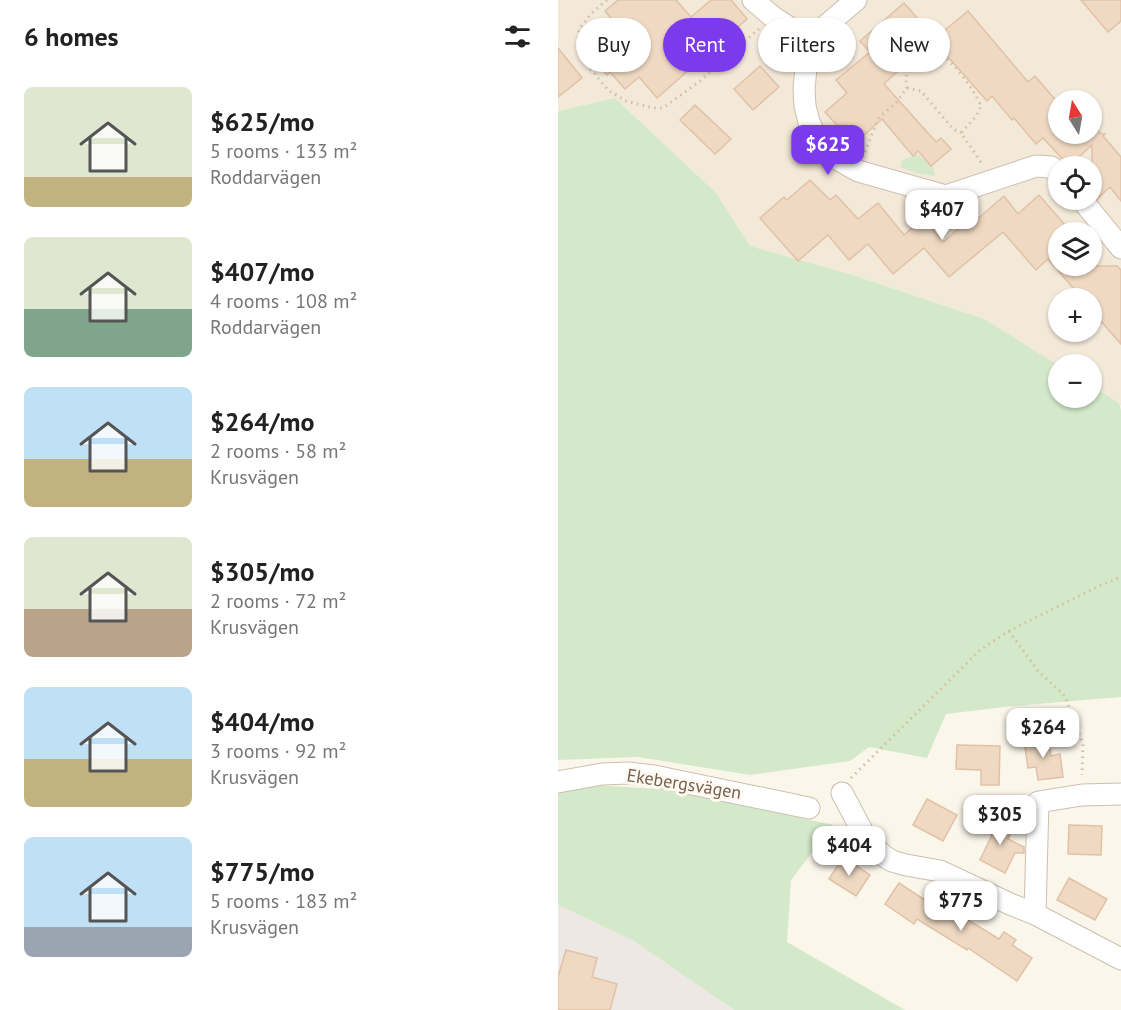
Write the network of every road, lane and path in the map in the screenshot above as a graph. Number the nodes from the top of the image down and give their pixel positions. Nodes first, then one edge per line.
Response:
1 (607, 0) edge
2 (753, 0) edge
3 (856, 0) edge
4 (773, 17) joint
5 (834, 18) edge
6 (805, 72) edge
7 (907, 88) junction
8 (962, 133) junction
9 (1048, 167) edge
10 (858, 171) junction
11 (988, 182) junction
12 (1091, 210) edge
13 (1117, 237) edge
14 (1121, 577) edge
15 (1009, 631) junction
16 (558, 782) edge
17 (845, 788) joint
18 (1121, 794) edge
19 (1082, 795) junction
20 (809, 807) dead end
21 (1035, 914) junction
22 (1121, 959) edge

1 - 4 path
2 - 4 street
3 - 5 street
6 - 10 street
7 - 8 path
7 - 8 path
7 - 10 path
8 - 11 path
9 - 11 street
10 - 11 street
12 - 13 street
14 - 15 path
15 - 17 path
15 - 19 path
16 - 20 street, Ekebergsvägen
17 - 21 street
18 - 19 street
19 - 21 street
21 - 22 street

